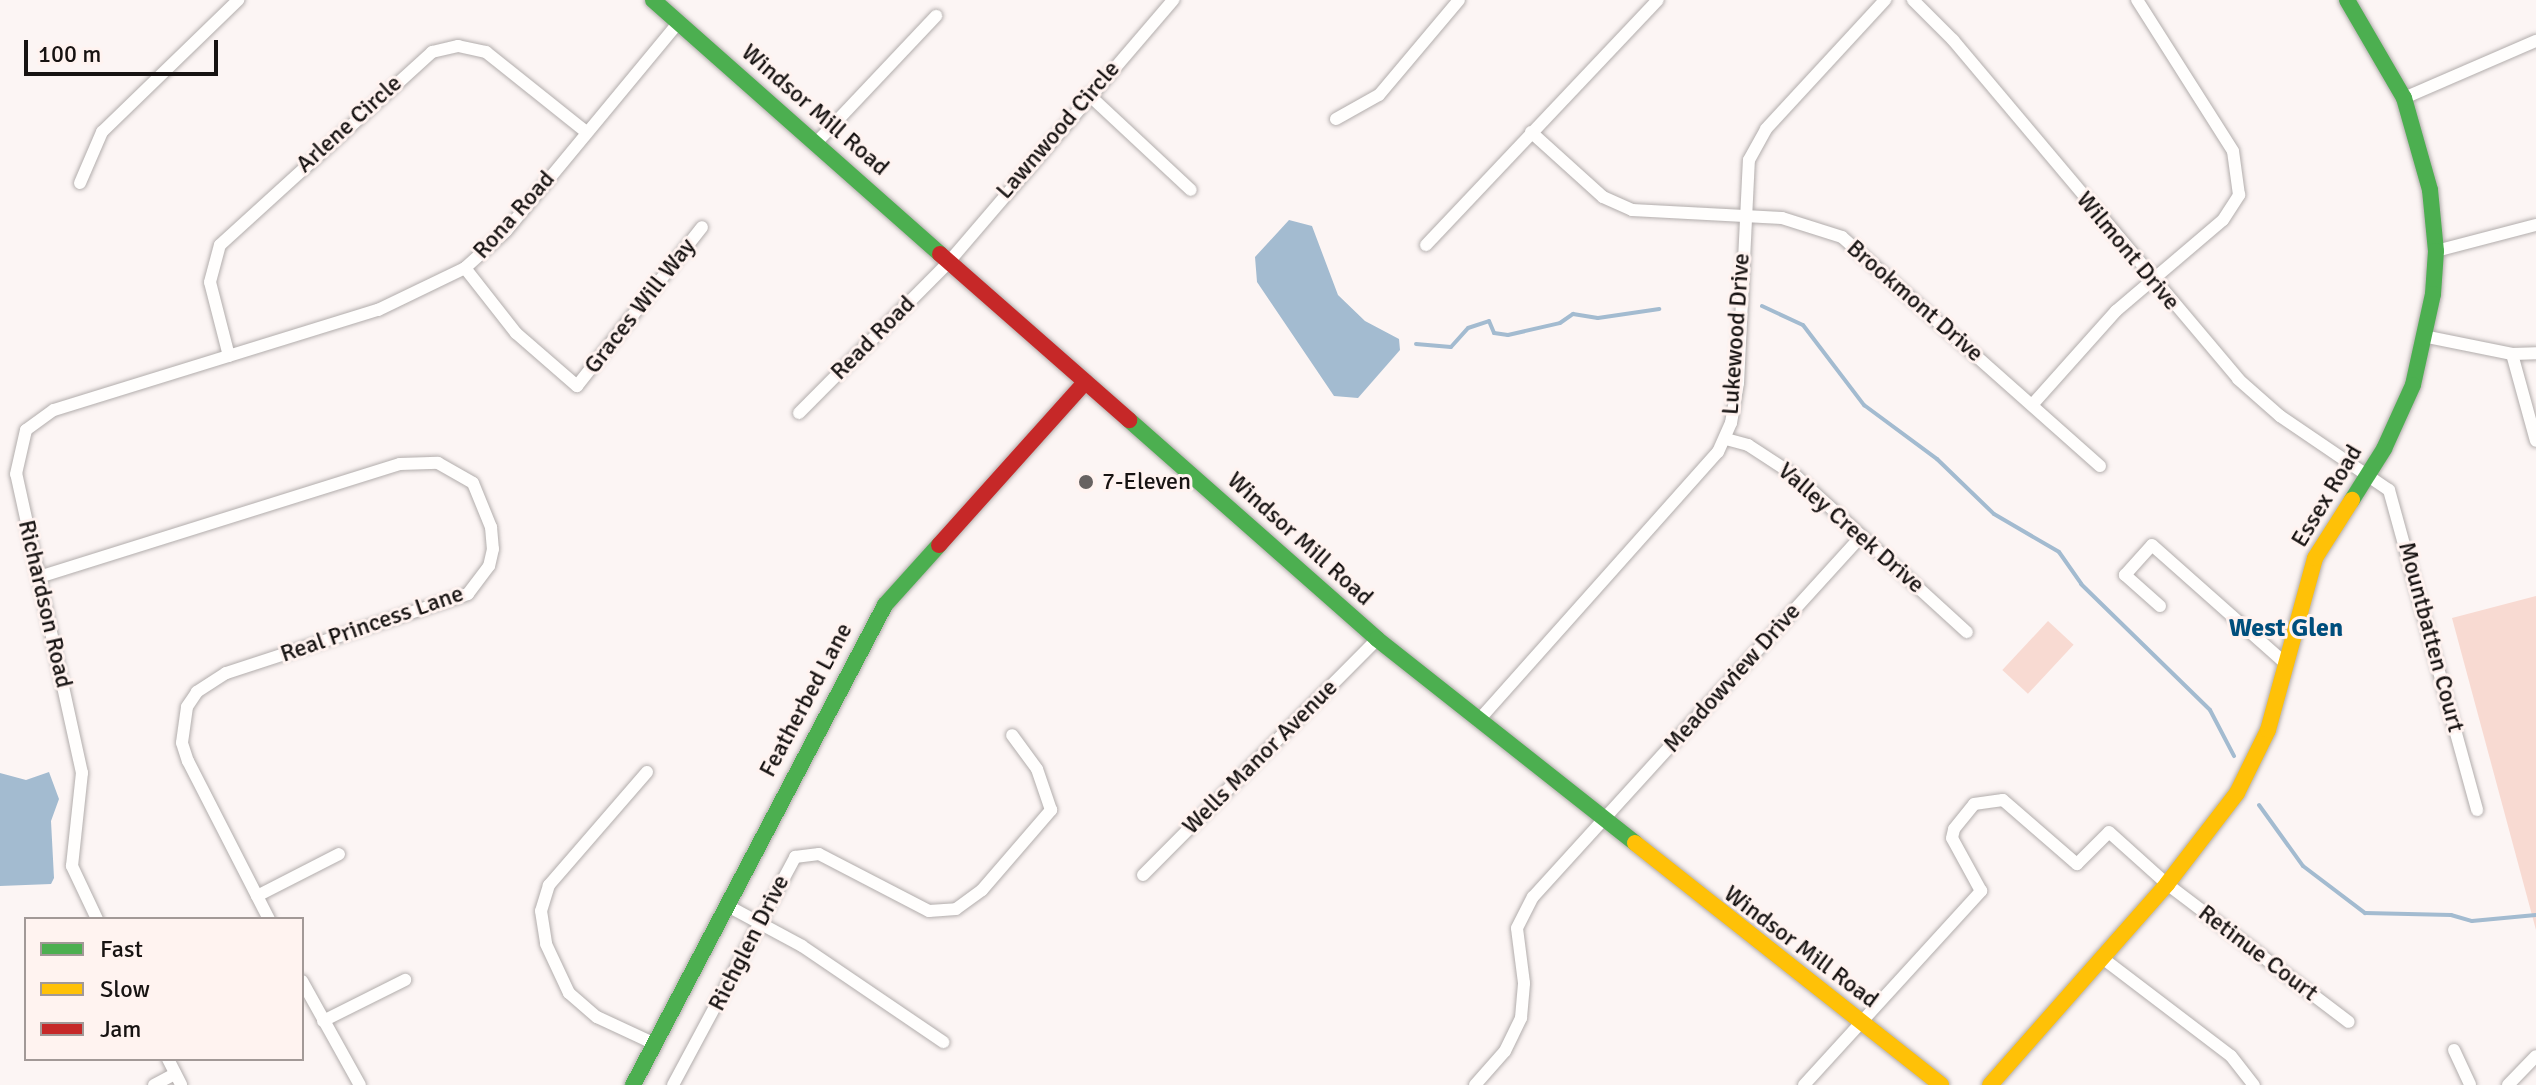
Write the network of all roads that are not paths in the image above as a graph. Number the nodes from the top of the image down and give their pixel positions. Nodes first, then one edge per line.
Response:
1 (238, 0) edge
2 (653, 0) edge
3 (1173, 0) edge
4 (1459, 0) edge
5 (1658, 0) edge
6 (1885, 0) edge
7 (1913, 0) edge
8 (2137, 0) edge
9 (2347, 0) edge
10 (936, 16) dead end
11 (678, 23) junction
12 (2536, 41) edge
13 (1089, 95) junction
14 (2404, 98) junction
15 (1336, 119) dead end
16 (585, 131) junction
17 (1531, 132) junction
18 (816, 143) junction
19 (80, 183) dead end
20 (1191, 190) dead end
21 (1743, 216) junction
22 (2536, 225) edge
23 (702, 227) dead end
24 (1426, 245) dead end
25 (2436, 251) junction
26 (947, 264) junction
27 (465, 268) junction
28 (2152, 280) junction
29 (2428, 337) junction
30 (2536, 353) edge
31 (2512, 354) junction
32 (229, 356) junction
33 (162, 376) joint
34 (1085, 382) junction
35 (2032, 405) junction
36 (799, 413) dead end
37 (1726, 439) junction
38 (2536, 441) edge
39 (2100, 466) dead end
40 (2368, 475) junction
41 (1861, 536) junction
42 (39, 577) junction
43 (2160, 606) dead end
44 (1967, 632) dead end
45 (1377, 639) junction
46 (2286, 664) junction
47 (1478, 721) junction
48 (1012, 735) dead end
49 (647, 772) dead end
50 (2477, 810) dead end
51 (1603, 821) junction
52 (339, 854) dead end
53 (1143, 875) dead end
54 (2167, 884) junction
55 (257, 896) junction
56 (726, 905) junction
57 (96, 917) edge
58 (268, 917) edge
59 (762, 923) junction
60 (2101, 957) junction
61 (405, 980) dead end
62 (304, 985) edge
63 (323, 1021) junction
64 (2349, 1022) dead end
65 (1861, 1023) junction
66 (943, 1042) dead end
67 (655, 1044) junction
68 (2454, 1050) dead end
69 (2536, 1056) edge
70 (169, 1061) edge
71 (178, 1080) edge
72 (154, 1085) edge
73 (360, 1085) edge
74 (633, 1085) edge
75 (673, 1085) edge
76 (1475, 1085) edge
77 (1804, 1085) edge
78 (1941, 1085) edge
79 (1990, 1085) edge
80 (2254, 1085) edge
81 (2470, 1085) edge
82 (2508, 1085) edge

1 - 19 street
2 - 11 street, Windsor Mill Road
3 - 13 street, Lawnwood Circle
4 - 15 street
5 - 17 street
6 - 21 street, Lukewood Drive
7 - 28 street, Wilmont Drive
8 - 28 street
9 - 14 street, Essex Road
10 - 18 street
11 - 16 street, Rona Road
11 - 18 street, Windsor Mill Road
12 - 14 street
13 - 20 street
13 - 26 street, Lawnwood Circle
14 - 25 street, Essex Road
16 - 27 street, Rona Road
16 - 32 street, Arlene Circle
17 - 21 street, Brookmont Drive
17 - 24 street
18 - 26 street, Windsor Mill Road
21 - 35 street, Brookmont Drive
21 - 37 street, Lukewood Drive
22 - 25 street
23 - 27 street, Graces Will Way
25 - 29 street, Essex Road
26 - 34 street, Windsor Mill Road
26 - 36 street, Read Road
27 - 32 street, Rona Road
28 - 35 street
28 - 40 street, Wilmont Drive
29 - 31 street
29 - 40 street, Essex Road
30 - 31 street
31 - 38 street
32 - 33 street, Rona Road
33 - 42 street, Richardson Road
34 - 45 street, Windsor Mill Road
34 - 56 street, Featherbed Lane
35 - 39 street, Brookmont Drive
37 - 41 street, Valley Creek Drive
37 - 47 street, Lukewood Drive
40 - 46 street, Essex Road
40 - 50 street, Mountbatten Court
41 - 44 street, Valley Creek Drive
41 - 51 street, Meadowview Drive
42 - 55 street, Real Princess Lane
42 - 57 street, Richardson Road
43 - 46 street
45 - 47 street, Windsor Mill Road
45 - 53 street, Wells Manor Avenue
46 - 54 street, Essex Road
47 - 51 street, Windsor Mill Road
48 - 59 street, Richglen Drive
49 - 67 street
51 - 65 street, Windsor Mill Road
51 - 76 street, Meadowview Drive
52 - 55 street
54 - 60 street, Essex Road
54 - 64 street, Retinue Court
54 - 65 street, Retinue Court
55 - 58 street, Real Princess Lane
56 - 59 street
56 - 67 street, Featherbed Lane
59 - 66 street
59 - 75 street, Richglen Drive
60 - 79 street, Essex Road
60 - 80 street
61 - 63 street
62 - 63 street
63 - 73 street
65 - 77 street
65 - 78 street, Windsor Mill Road
67 - 74 street, Featherbed Lane
68 - 81 street
69 - 82 street
70 - 71 street
71 - 72 street

